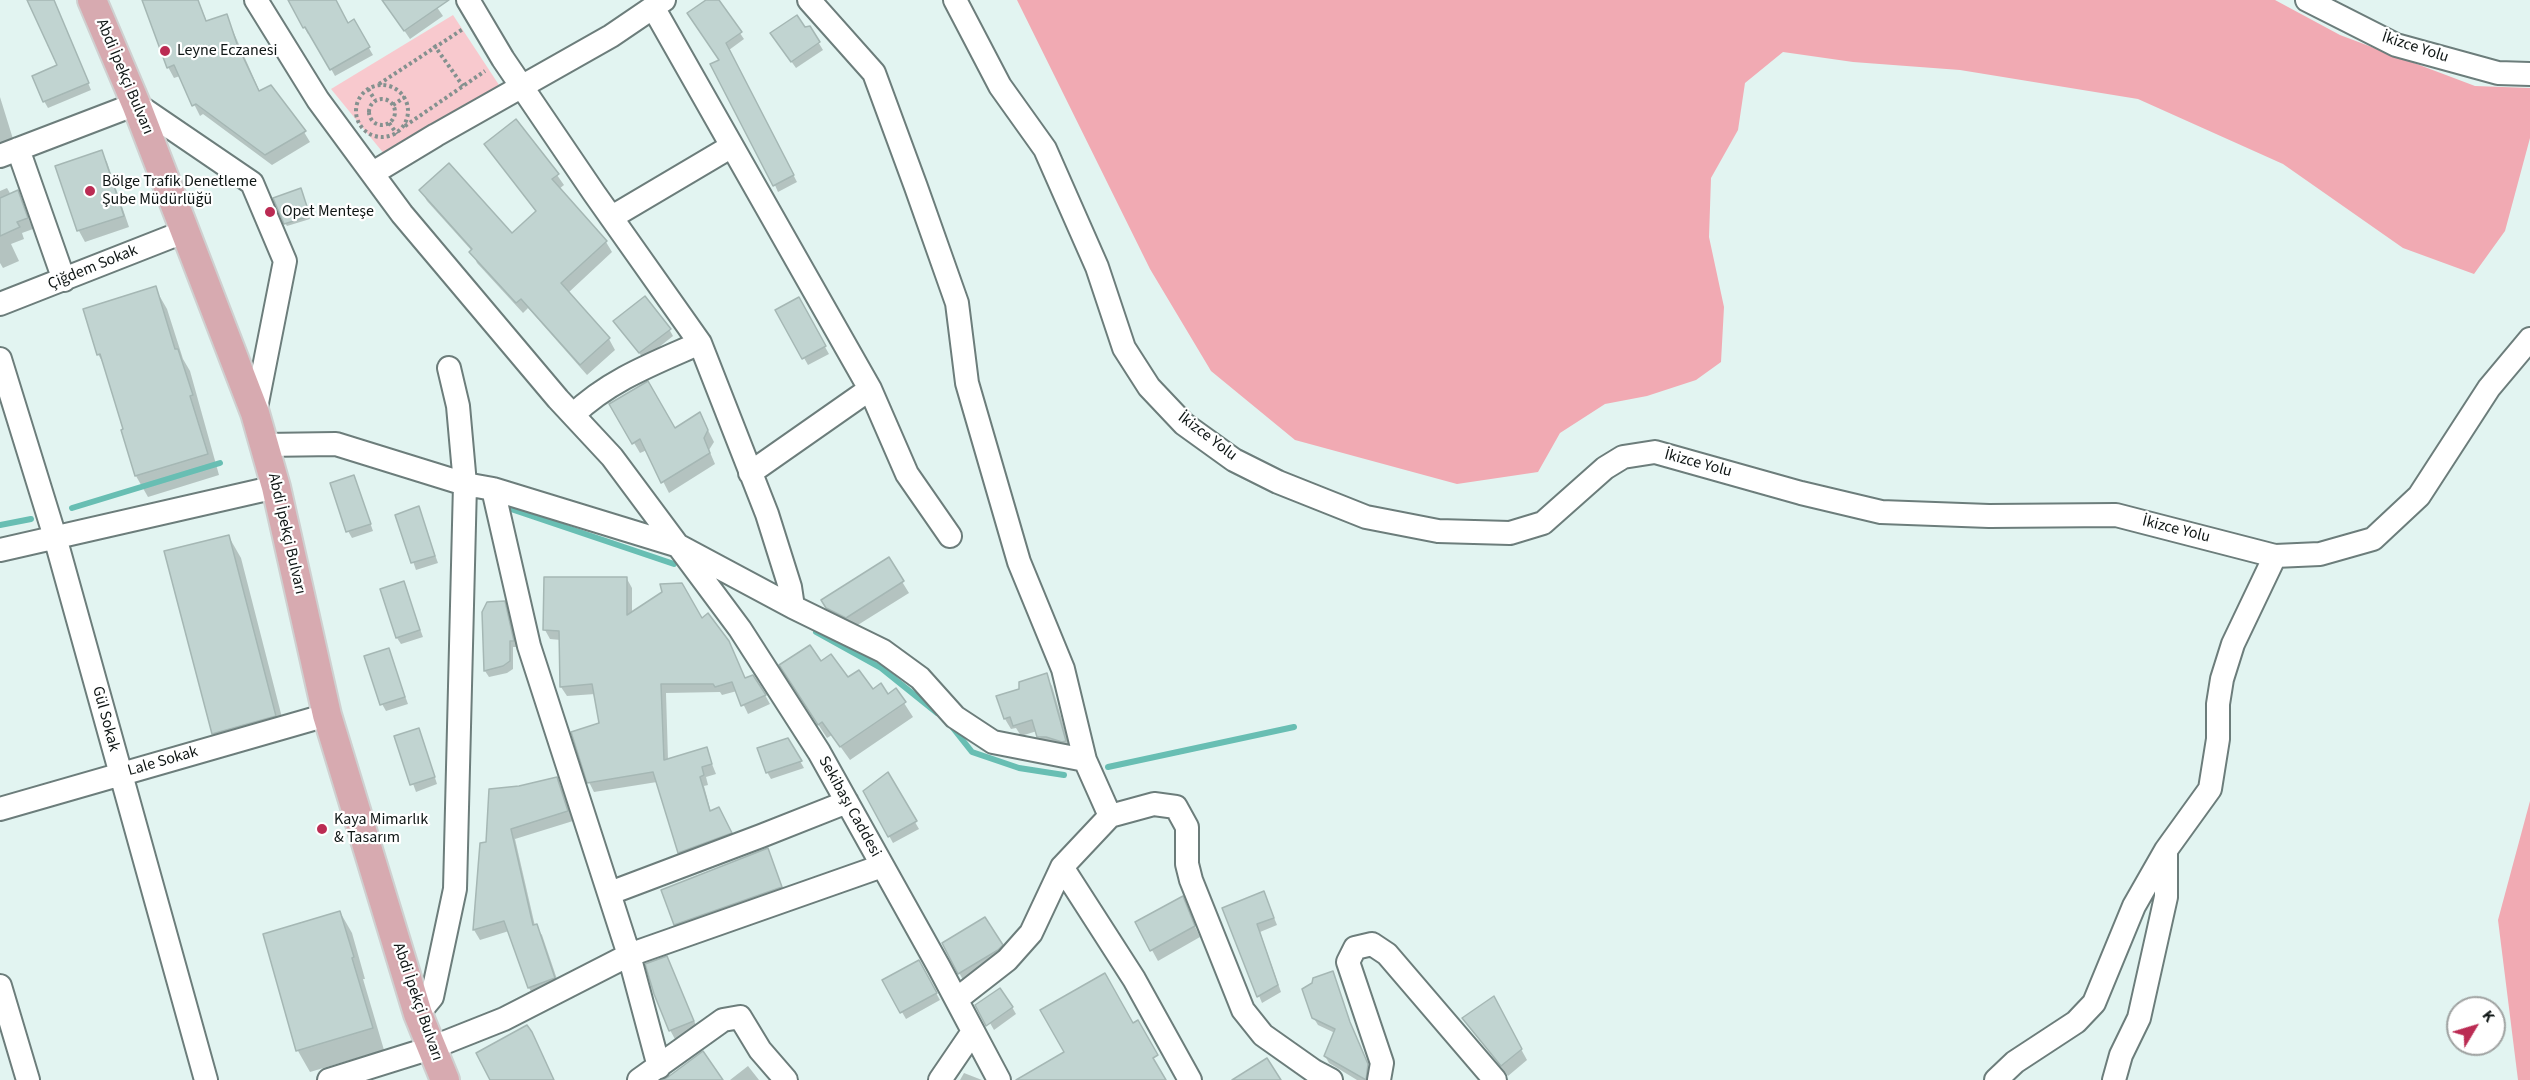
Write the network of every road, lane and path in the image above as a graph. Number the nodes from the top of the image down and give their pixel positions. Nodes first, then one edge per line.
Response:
1 (92, 0) edge
2 (256, 0) edge
3 (468, 0) edge
4 (809, 0) edge
5 (955, 0) edge
6 (2307, 0) edge
7 (658, 3) edge
8 (479, 20) junction
9 (434, 45) junction
10 (503, 59) junction
11 (2530, 74) edge
12 (377, 85) junction
13 (522, 85) junction
14 (463, 86) junction
15 (368, 89) junction
16 (405, 96) junction
17 (375, 100) junction
18 (136, 104) junction
19 (393, 105) junction
20 (371, 118) junction
21 (388, 123) junction
22 (360, 126) junction
23 (405, 126) junction
24 (397, 134) junction
25 (732, 146) junction
26 (9, 153) edge
27 (373, 172) junction
28 (612, 217) junction
29 (186, 231) junction
30 (64, 280) junction
31 (0, 304) edge
32 (2530, 339) edge
33 (700, 343) junction
34 (0, 360) edge
35 (449, 368) dead end
36 (870, 389) junction
37 (255, 413) junction
38 (573, 415) junction
39 (264, 445) junction
40 (750, 473) junction
41 (465, 484) junction
42 (276, 487) junction
43 (493, 489) junction
44 (950, 536) dead end
45 (55, 537) junction
46 (679, 546) junction
47 (0, 550) edge
48 (2275, 556) junction
49 (793, 607) junction
50 (327, 715) junction
51 (1085, 760) junction
52 (120, 774) junction
53 (846, 802) junction
54 (0, 809) edge
55 (1110, 816) junction
56 (2166, 850) junction
57 (882, 866) junction
58 (1062, 867) junction
59 (610, 893) junction
60 (629, 955) junction
61 (0, 986) edge
62 (957, 999) junction
63 (418, 1014) junction
64 (972, 1033) junction
65 (431, 1048) junction
66 (660, 1067) junction
67 (28, 1080) edge
68 (206, 1080) edge
69 (329, 1080) edge
70 (445, 1080) edge
71 (639, 1080) edge
72 (786, 1080) edge
73 (940, 1080) edge
74 (999, 1080) edge
75 (1190, 1080) edge
76 (1331, 1080) edge
77 (1378, 1080) edge
78 (1495, 1080) edge
79 (1996, 1080) edge
80 (2114, 1080) edge

1 - 18 main road, Abdi İpekçi Bulvarı
2 - 27 street, Sekibaşı Caddesi
3 - 8 street
4 - 51 street
5 - 48 street, İkizce Yolu
6 - 11 street, İkizce Yolu
7 - 13 street
7 - 25 street
8 - 9 path
8 - 10 street
9 - 12 path
9 - 14 path
10 - 13 street
10 - 14 path
12 - 15 path
12 - 16 path
13 - 27 street
13 - 28 street
14 - 23 path
15 - 17 path
15 - 22 path
16 - 19 path
16 - 23 path
17 - 19 path
17 - 20 path
18 - 26 street
18 - 29 main road, Abdi İpekçi Bulvarı
18 - 37 street
19 - 21 path
20 - 21 path
20 - 22 path
21 - 24 path
22 - 24 path
23 - 24 path
25 - 28 street
25 - 36 street
26 - 30 street
27 - 38 street, Sekibaşı Caddesi
28 - 33 street
29 - 30 street, Çiğdem Sokak
29 - 37 main road, Abdi İpekçi Bulvarı
30 - 31 street, Çiğdem Sokak
32 - 48 street, İkizce Yolu
33 - 38 street
33 - 40 street
34 - 45 street, Gül Sokak
35 - 41 street
36 - 40 street
36 - 44 street
37 - 39 main road, Abdi İpekçi Bulvarı
38 - 46 street, Sekibaşı Caddesi
39 - 41 street
39 - 42 main road, Abdi İpekçi Bulvarı
40 - 49 street
41 - 43 street
41 - 63 street
42 - 45 street
42 - 50 main road, Abdi İpekçi Bulvarı
43 - 46 street
43 - 59 street
45 - 47 street
45 - 52 street, Gül Sokak
46 - 49 street
46 - 53 street, Sekibaşı Caddesi
48 - 56 street
49 - 51 street
50 - 52 street, Lale Sokak
50 - 63 main road, Abdi İpekçi Bulvarı
51 - 55 street
52 - 54 street, Lale Sokak
52 - 68 street, Gül Sokak
53 - 57 street, Sekibaşı Caddesi
53 - 59 street
55 - 58 street
55 - 76 street
56 - 79 street
56 - 80 street
57 - 60 street
57 - 62 street, Sekibaşı Caddesi
58 - 62 street
58 - 75 street
59 - 60 street
60 - 65 street
60 - 66 street
61 - 67 street
62 - 64 street, Sekibaşı Caddesi
63 - 65 main road, Abdi İpekçi Bulvarı
64 - 73 street
64 - 74 street, Sekibaşı Caddesi
65 - 69 street
65 - 70 main road, Abdi İpekçi Bulvarı
66 - 71 street
66 - 72 street
77 - 78 street

